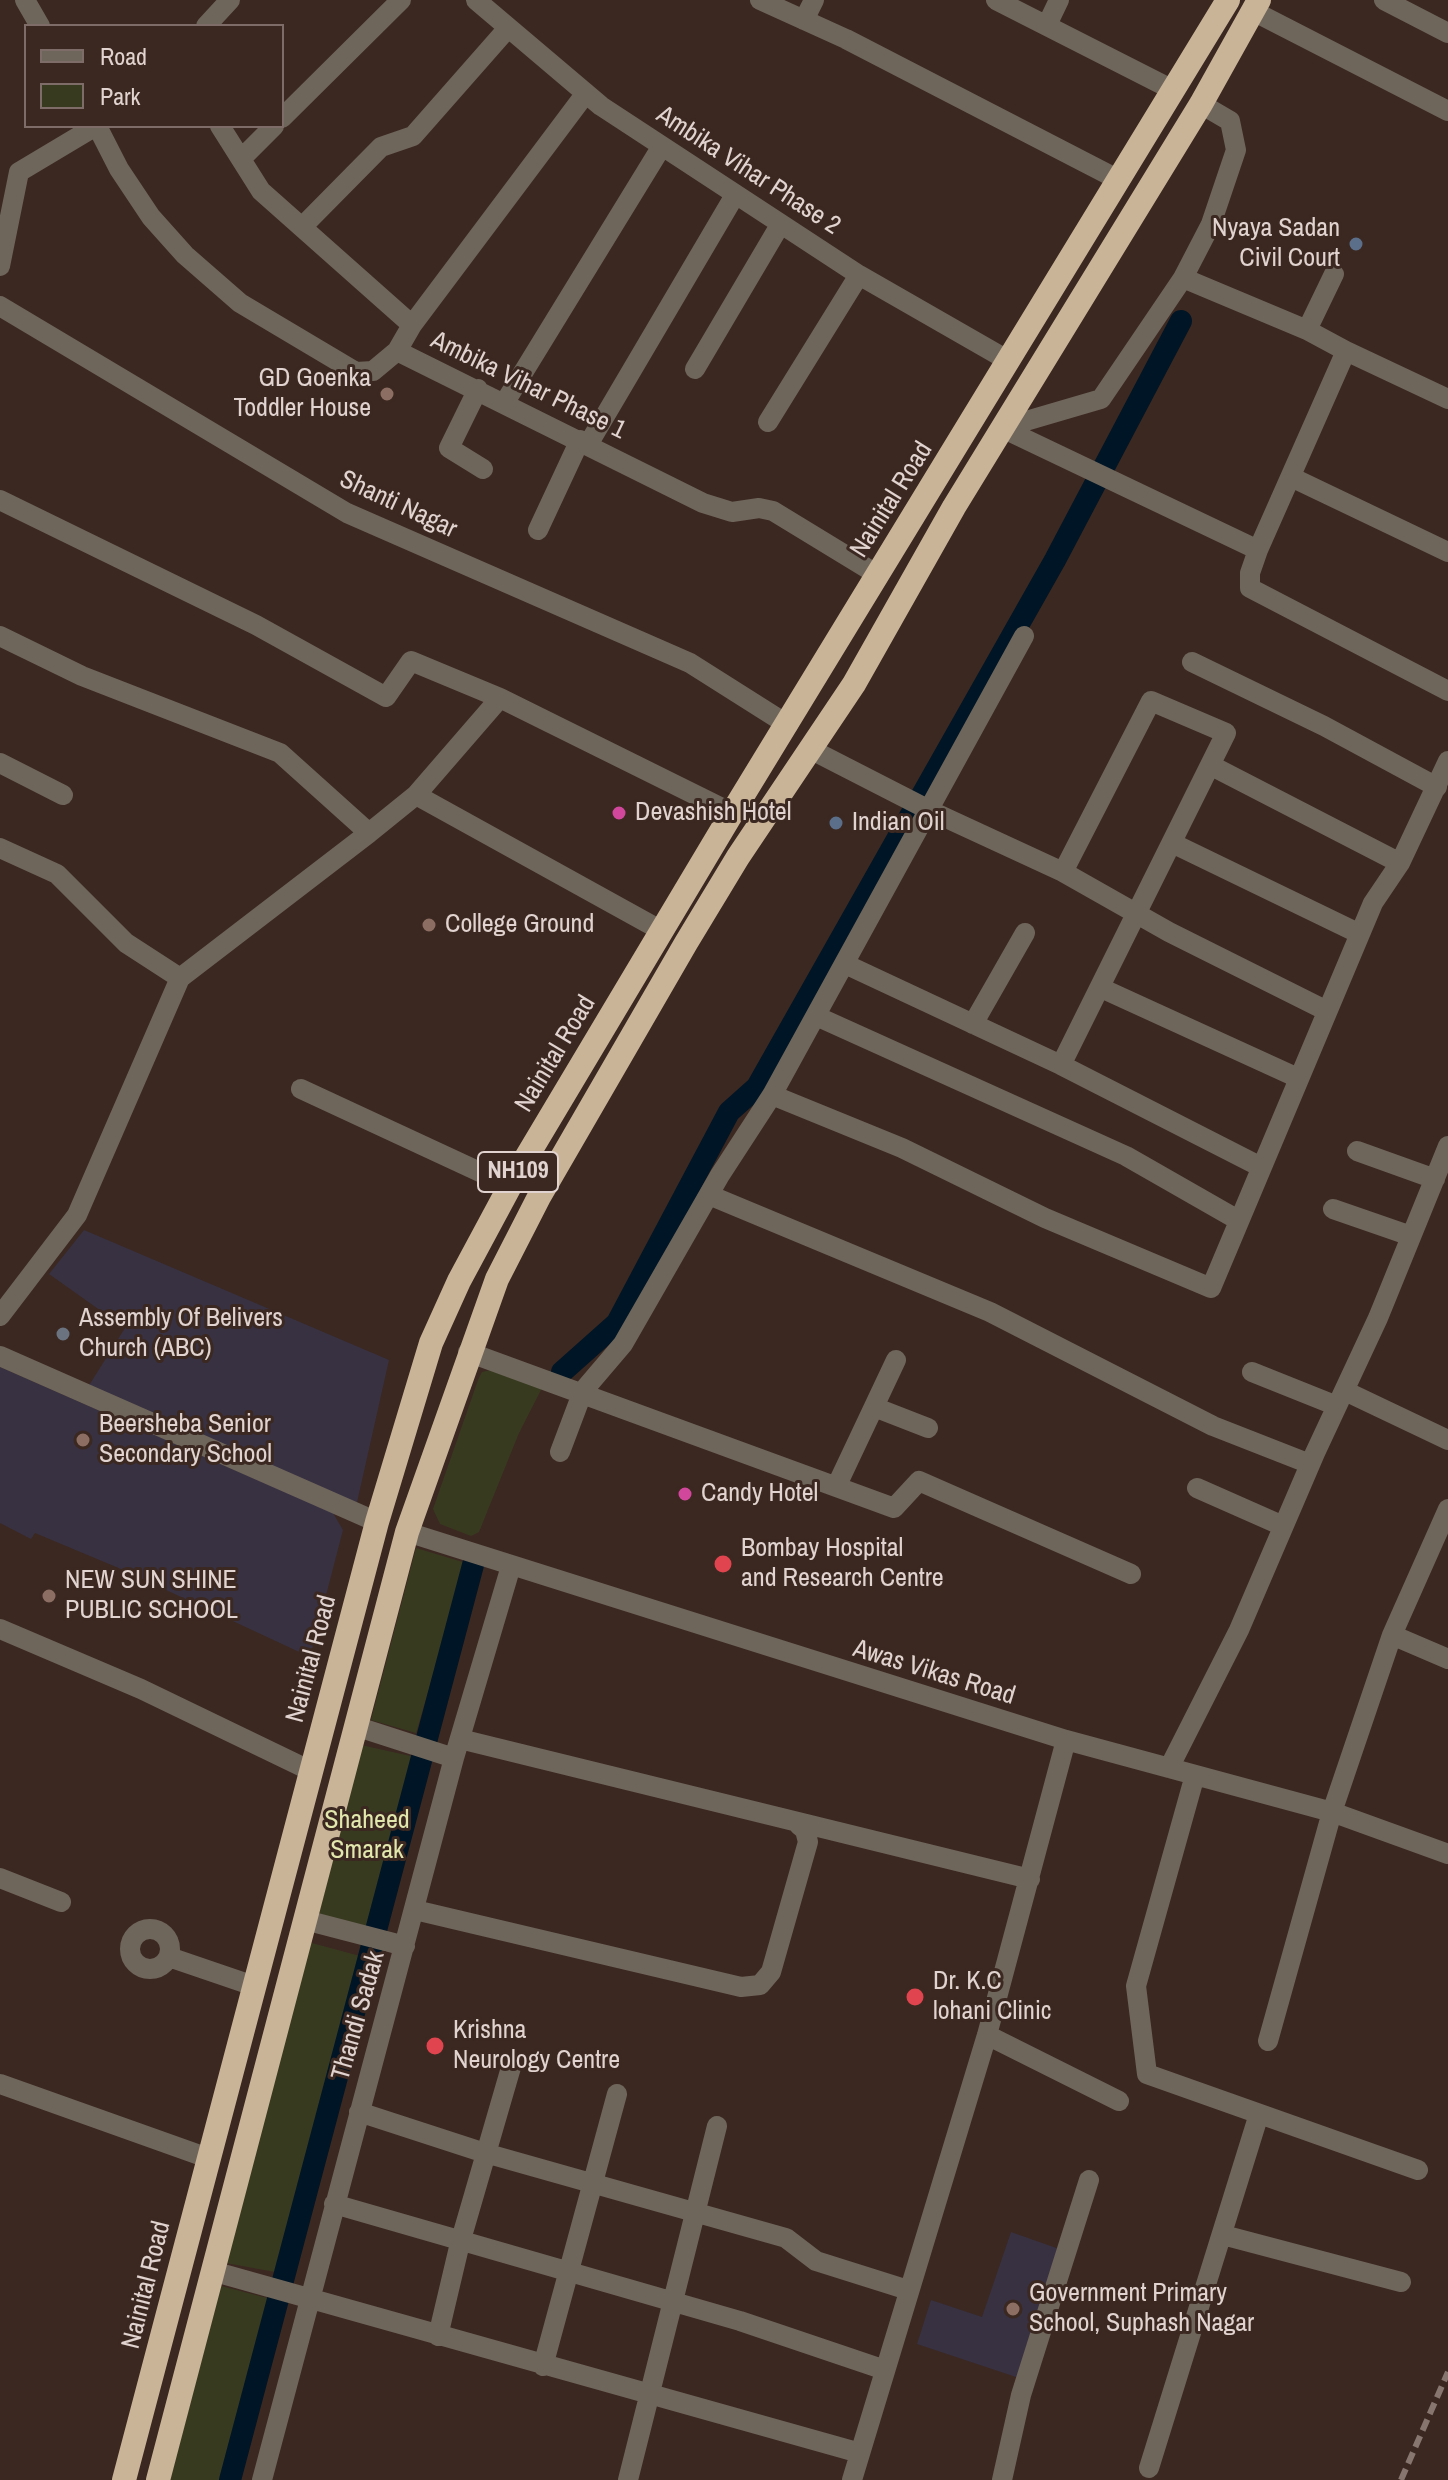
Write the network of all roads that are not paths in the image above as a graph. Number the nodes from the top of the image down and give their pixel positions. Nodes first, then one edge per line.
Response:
1 (25, 0) edge
2 (230, 0) edge
3 (401, 0) edge
4 (476, 0) edge
5 (760, 0) edge
6 (814, 0) edge
7 (996, 0) edge
8 (1059, 0) edge
9 (1228, 0) edge
10 (1384, 0) edge
11 (1256, 5) edge
12 (804, 20) junction
13 (39, 24) edge
14 (208, 24) edge
15 (1047, 25) junction
16 (1212, 27) junction
17 (508, 28) junction
18 (1448, 33) edge
19 (1235, 42) junction
20 (1173, 90) junction
21 (586, 93) junction
22 (1201, 104) junction
23 (1448, 111) edge
24 (284, 116) edge
25 (93, 128) edge
26 (97, 128) edge
27 (221, 128) edge
28 (272, 128) edge
29 (662, 146) junction
30 (242, 158) junction
31 (1119, 180) junction
32 (735, 195) junction
33 (780, 225) junction
34 (302, 227) junction
35 (0, 266) edge
36 (1334, 274) dead end
37 (859, 275) junction
38 (1183, 278) junction
39 (0, 306) edge
40 (412, 325) junction
41 (1307, 330) junction
42 (397, 351) junction
43 (1346, 351) junction
44 (1009, 361) junction
45 (695, 369) dead end
46 (1033, 375) junction
47 (478, 389) junction
48 (1448, 399) edge
49 (505, 402) junction
50 (977, 415) junction
51 (768, 422) dead end
52 (1002, 428) junction
53 (584, 442) junction
54 (483, 469) dead end
55 (1291, 477) junction
56 (0, 500) edge
57 (538, 530) dead end
58 (1258, 550) junction
59 (1448, 552) edge
60 (878, 575) junction
61 (905, 594) junction
62 (0, 636) edge
63 (1024, 636) dead end
64 (1192, 662) dead end
65 (1448, 691) edge
66 (500, 698) junction
67 (788, 725) junction
68 (810, 749) junction
69 (1448, 761) edge
70 (0, 763) edge
71 (1210, 765) junction
72 (1437, 787) junction
73 (63, 795) dead end
74 (416, 795) junction
75 (922, 807) junction
76 (732, 813) junction
77 (369, 833) junction
78 (1172, 843) junction
79 (0, 848) edge
80 (1400, 863) junction
81 (1063, 872) junction
82 (1139, 914) junction
83 (662, 931) junction
84 (1025, 933) dead end
85 (1360, 934) junction
86 (845, 964) junction
87 (180, 978) junction
88 (1101, 988) junction
89 (1327, 1011) junction
90 (816, 1016) junction
91 (973, 1024) junction
92 (1061, 1065) junction
93 (1298, 1078) junction
94 (301, 1089) dead end
95 (772, 1095) junction
96 (1448, 1146) edge
97 (1357, 1151) dead end
98 (1261, 1167) junction
99 (1435, 1179) junction
100 (510, 1186) junction
101 (709, 1195) junction
102 (1333, 1209) dead end
103 (1238, 1220) junction
104 (1411, 1236) junction
105 (0, 1316) edge
106 (433, 1339) junction
107 (468, 1352) junction
108 (0, 1356) edge
109 (896, 1360) dead end
110 (1252, 1372) dead end
111 (583, 1391) junction
112 (1341, 1399) junction
113 (874, 1407) junction
114 (928, 1428) dead end
115 (1448, 1440) edge
116 (560, 1452) dead end
117 (1310, 1464) junction
118 (837, 1485) junction
119 (1197, 1488) dead end
120 (1448, 1509) edge
121 (377, 1522) junction
122 (1283, 1526) junction
123 (407, 1532) junction
124 (511, 1566) junction
125 (1131, 1574) dead end
126 (0, 1629) edge
127 (1392, 1635) junction
128 (1448, 1659) edge
129 (355, 1726) junction
130 (1066, 1740) junction
131 (457, 1749) junction
132 (1169, 1768) junction
133 (311, 1771) junction
134 (1195, 1775) junction
135 (339, 1783) junction
136 (1332, 1812) junction
137 (799, 1825) junction
138 (1448, 1854) edge
139 (0, 1878) edge
140 (1030, 1879) junction
141 (61, 1902) dead end
142 (415, 1910) junction
143 (305, 1920) junction
144 (405, 1946) junction
145 (169, 1957) dead end
146 (254, 1986) junction
147 (987, 2035) junction
148 (1268, 2041) dead end
149 (512, 2064) dead end
150 (0, 2084) edge
151 (617, 2094) dead end
152 (1119, 2101) dead end
153 (359, 2112) junction
154 (1259, 2114) junction
155 (717, 2126) dead end
156 (485, 2153) junction
157 (208, 2158) junction
158 (1418, 2170) dead end
159 (1089, 2180) dead end
160 (593, 2184) junction
161 (334, 2204) junction
162 (697, 2211) junction
163 (1223, 2235) junction
164 (460, 2243) junction
165 (212, 2271) junction
166 (569, 2272) junction
167 (1401, 2282) dead end
168 (908, 2290) junction
169 (290, 2292) junction
170 (673, 2302) junction
171 (438, 2336) junction
172 (543, 2366) junction
173 (885, 2370) junction
174 (648, 2395) junction
175 (860, 2453) junction
176 (1149, 2468) dead end
177 (124, 2480) edge
178 (158, 2480) edge
179 (262, 2480) edge
180 (628, 2480) edge
181 (852, 2480) edge
182 (1002, 2480) edge

1 - 13 street
2 - 14 street
3 - 24 street
4 - 17 street, Ambika Vihar Phase 2
5 - 12 street
6 - 12 street
7 - 15 street
8 - 15 street
9 - 16 highway, Nainital Road / NH109
10 - 18 street
11 - 19 highway, NH109
11 - 23 street
12 - 31 street
15 - 20 street
16 - 19 highway
16 - 20 highway, Nainital Road / NH109
17 - 21 street, Ambika Vihar Phase 2
17 - 34 street
19 - 22 highway, NH109
20 - 22 highway
20 - 31 highway, Nainital Road / NH109
21 - 29 street, Ambika Vihar Phase 2
21 - 40 street
22 - 38 street
22 - 46 highway, NH109
25 - 35 street
26 - 42 street, Ambika Vihar Phase 1
27 - 30 street
28 - 30 street
29 - 32 street, Ambika Vihar Phase 2
29 - 49 street
30 - 34 street
31 - 44 highway, Nainital Road / NH109
32 - 33 street, Ambika Vihar Phase 2
32 - 53 street
33 - 37 street, Ambika Vihar Phase 2
33 - 45 street
34 - 40 street
36 - 41 street
37 - 44 street, Ambika Vihar Phase 2
37 - 51 street
38 - 41 street
38 - 52 street
39 - 67 street, Shanti Nagar
40 - 42 street
41 - 43 street
42 - 47 street, Ambika Vihar Phase 1
43 - 48 street
43 - 55 street
44 - 46 highway
44 - 50 highway, Nainital Road / NH109
46 - 52 highway, NH109
47 - 49 street, Ambika Vihar Phase 1
47 - 54 street
49 - 53 street, Ambika Vihar Phase 1
50 - 52 highway
50 - 60 highway, Nainital Road / NH109
52 - 58 street
52 - 61 highway, NH109
53 - 57 street
53 - 60 street, Ambika Vihar Phase 1
55 - 58 street
55 - 59 street
56 - 66 street
58 - 65 street
60 - 61 highway
60 - 67 highway, Nainital Road / NH109
61 - 68 highway, NH109
62 - 77 street
63 - 75 street
64 - 72 street
66 - 74 street
66 - 76 street
67 - 76 highway, Nainital Road / NH109
68 - 75 street
68 - 107 highway, NH109
69 - 72 street
70 - 73 street
71 - 78 street
71 - 80 street
71 - 81 street
72 - 80 street
74 - 77 street
74 - 83 street
75 - 81 street
75 - 86 street
76 - 83 highway, Nainital Road / NH109
77 - 87 street
78 - 82 street
78 - 85 street
79 - 87 street
80 - 85 street
81 - 82 street
82 - 88 street
82 - 89 street
83 - 100 highway, Nainital Road / NH109
84 - 91 street
85 - 89 street
86 - 90 street
86 - 91 street
87 - 105 street
88 - 92 street
88 - 93 street
89 - 93 street
90 - 95 street
90 - 103 street
91 - 92 street
92 - 98 street
93 - 98 street
94 - 100 street
95 - 101 street
95 - 103 street
96 - 99 street
97 - 99 street
98 - 103 street
99 - 104 street
100 - 106 highway, Nainital Road / NH109
101 - 111 street
101 - 117 street
102 - 104 street
104 - 112 street
106 - 107 highway
106 - 121 highway, Nainital Road / NH109
107 - 111 street
107 - 123 highway, NH109
108 - 121 street
109 - 113 street
110 - 112 street
111 - 116 street
111 - 118 street
112 - 115 street
112 - 117 street
113 - 114 street
113 - 118 street
117 - 122 street
118 - 125 street
119 - 122 street
120 - 127 street
121 - 123 highway
121 - 133 highway, Nainital Road / NH109
122 - 132 street
123 - 124 street, Awas Vikas Road
123 - 129 highway, NH109
124 - 130 street, Awas Vikas Road
124 - 131 street, Thandi Sadak
126 - 133 street
127 - 128 street
127 - 136 street
129 - 131 street
129 - 135 highway, NH109
130 - 132 street, Awas Vikas Road
130 - 140 street
131 - 137 street
131 - 142 street, Thandi Sadak
132 - 134 street, Awas Vikas Road
133 - 135 highway
133 - 146 highway, Nainital Road / NH109
134 - 136 street, Awas Vikas Road
134 - 154 street
135 - 143 highway, NH109
136 - 138 street, Awas Vikas Road
136 - 148 street
137 - 140 street
137 - 142 street
139 - 141 street
140 - 147 street
142 - 144 street, Thandi Sadak
143 - 144 street
143 - 165 highway, NH109
144 - 153 street, Thandi Sadak
145 - 146 street
146 - 157 highway, Nainital Road / NH109
147 - 152 street
147 - 168 street
149 - 156 street
150 - 157 street
151 - 160 street
153 - 156 street
153 - 161 street, Thandi Sadak
154 - 158 street
154 - 163 street
155 - 162 street
156 - 160 street
156 - 164 street
157 - 177 highway, Nainital Road / NH109
159 - 182 street
160 - 162 street
160 - 166 street
161 - 164 street
161 - 169 street, Thandi Sadak
162 - 168 street
162 - 170 street
163 - 167 street
163 - 176 street
164 - 166 street
164 - 171 street
165 - 169 street
165 - 178 highway, NH109
166 - 170 street
166 - 172 street
168 - 173 street
169 - 171 street
169 - 179 street, Thandi Sadak
170 - 173 street
170 - 174 street
171 - 172 street
172 - 174 street
173 - 175 street
174 - 175 street
174 - 180 street
175 - 181 street

